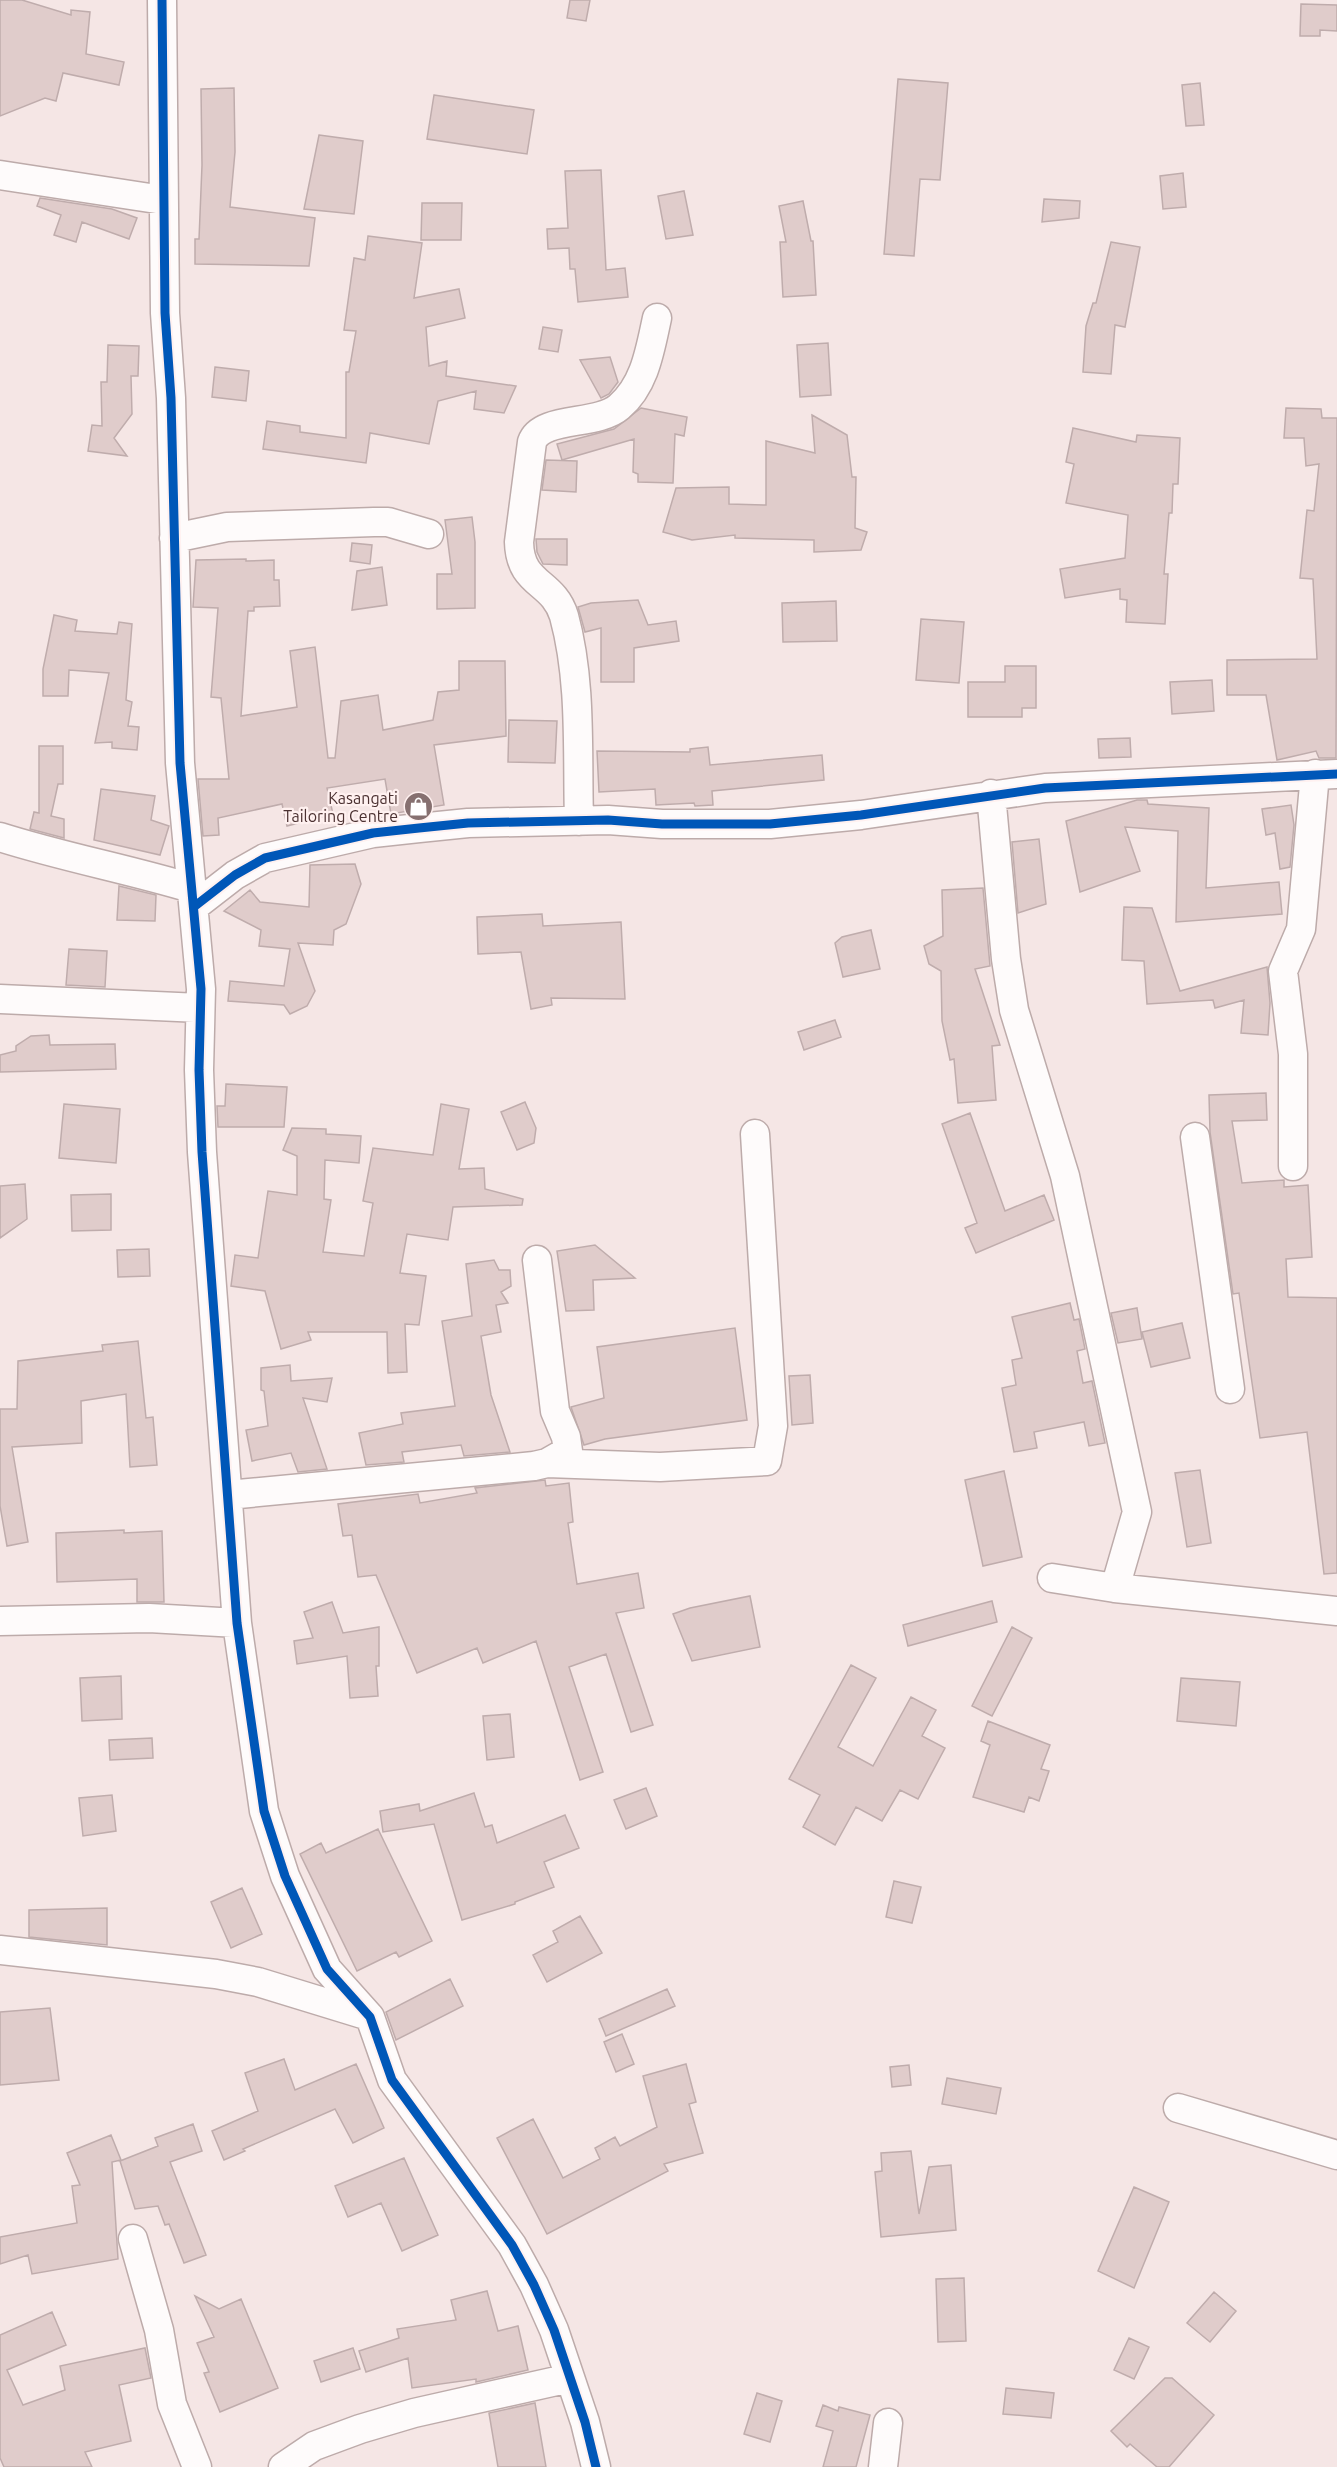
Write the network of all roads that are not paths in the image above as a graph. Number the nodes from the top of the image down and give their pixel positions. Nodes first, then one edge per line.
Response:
1 (162, 0) edge
2 (0, 175) edge
3 (163, 200) junction
4 (657, 318) dead end
5 (429, 534) dead end
6 (174, 538) junction
7 (1326, 774) edge
8 (991, 794) junction
9 (579, 821) junction
10 (0, 837) edge
11 (193, 897) junction
12 (0, 999) edge
13 (200, 1008) junction
14 (756, 1134) dead end
15 (1195, 1137) dead end
16 (1293, 1166) dead end
17 (537, 1260) dead end
18 (1230, 1389) dead end
19 (547, 1463) junction
20 (228, 1495) junction
21 (1052, 1578) dead end
22 (1115, 1588) junction
23 (1337, 1611) edge
24 (0, 1621) edge
25 (237, 1623) junction
26 (0, 1950) edge
27 (370, 2017) junction
28 (1178, 2108) dead end
29 (1337, 2155) edge
30 (133, 2239) dead end
31 (570, 2378) junction
32 (888, 2423) dead end
33 (197, 2467) edge
34 (283, 2467) edge
35 (596, 2467) edge
36 (884, 2467) edge

1 - 3 street
2 - 3 street
3 - 6 street
4 - 9 street
5 - 6 street
6 - 11 street
7 - 8 street
7 - 16 street
8 - 9 street
8 - 22 street
9 - 11 street
10 - 11 street
11 - 13 street
12 - 13 street
13 - 20 street
14 - 19 street
15 - 18 street
17 - 19 street
19 - 20 street
20 - 25 street
21 - 22 street
22 - 23 street
24 - 25 street
25 - 27 street
26 - 27 street
27 - 31 street
28 - 29 street
30 - 33 street
31 - 34 street
31 - 35 street
32 - 36 street

